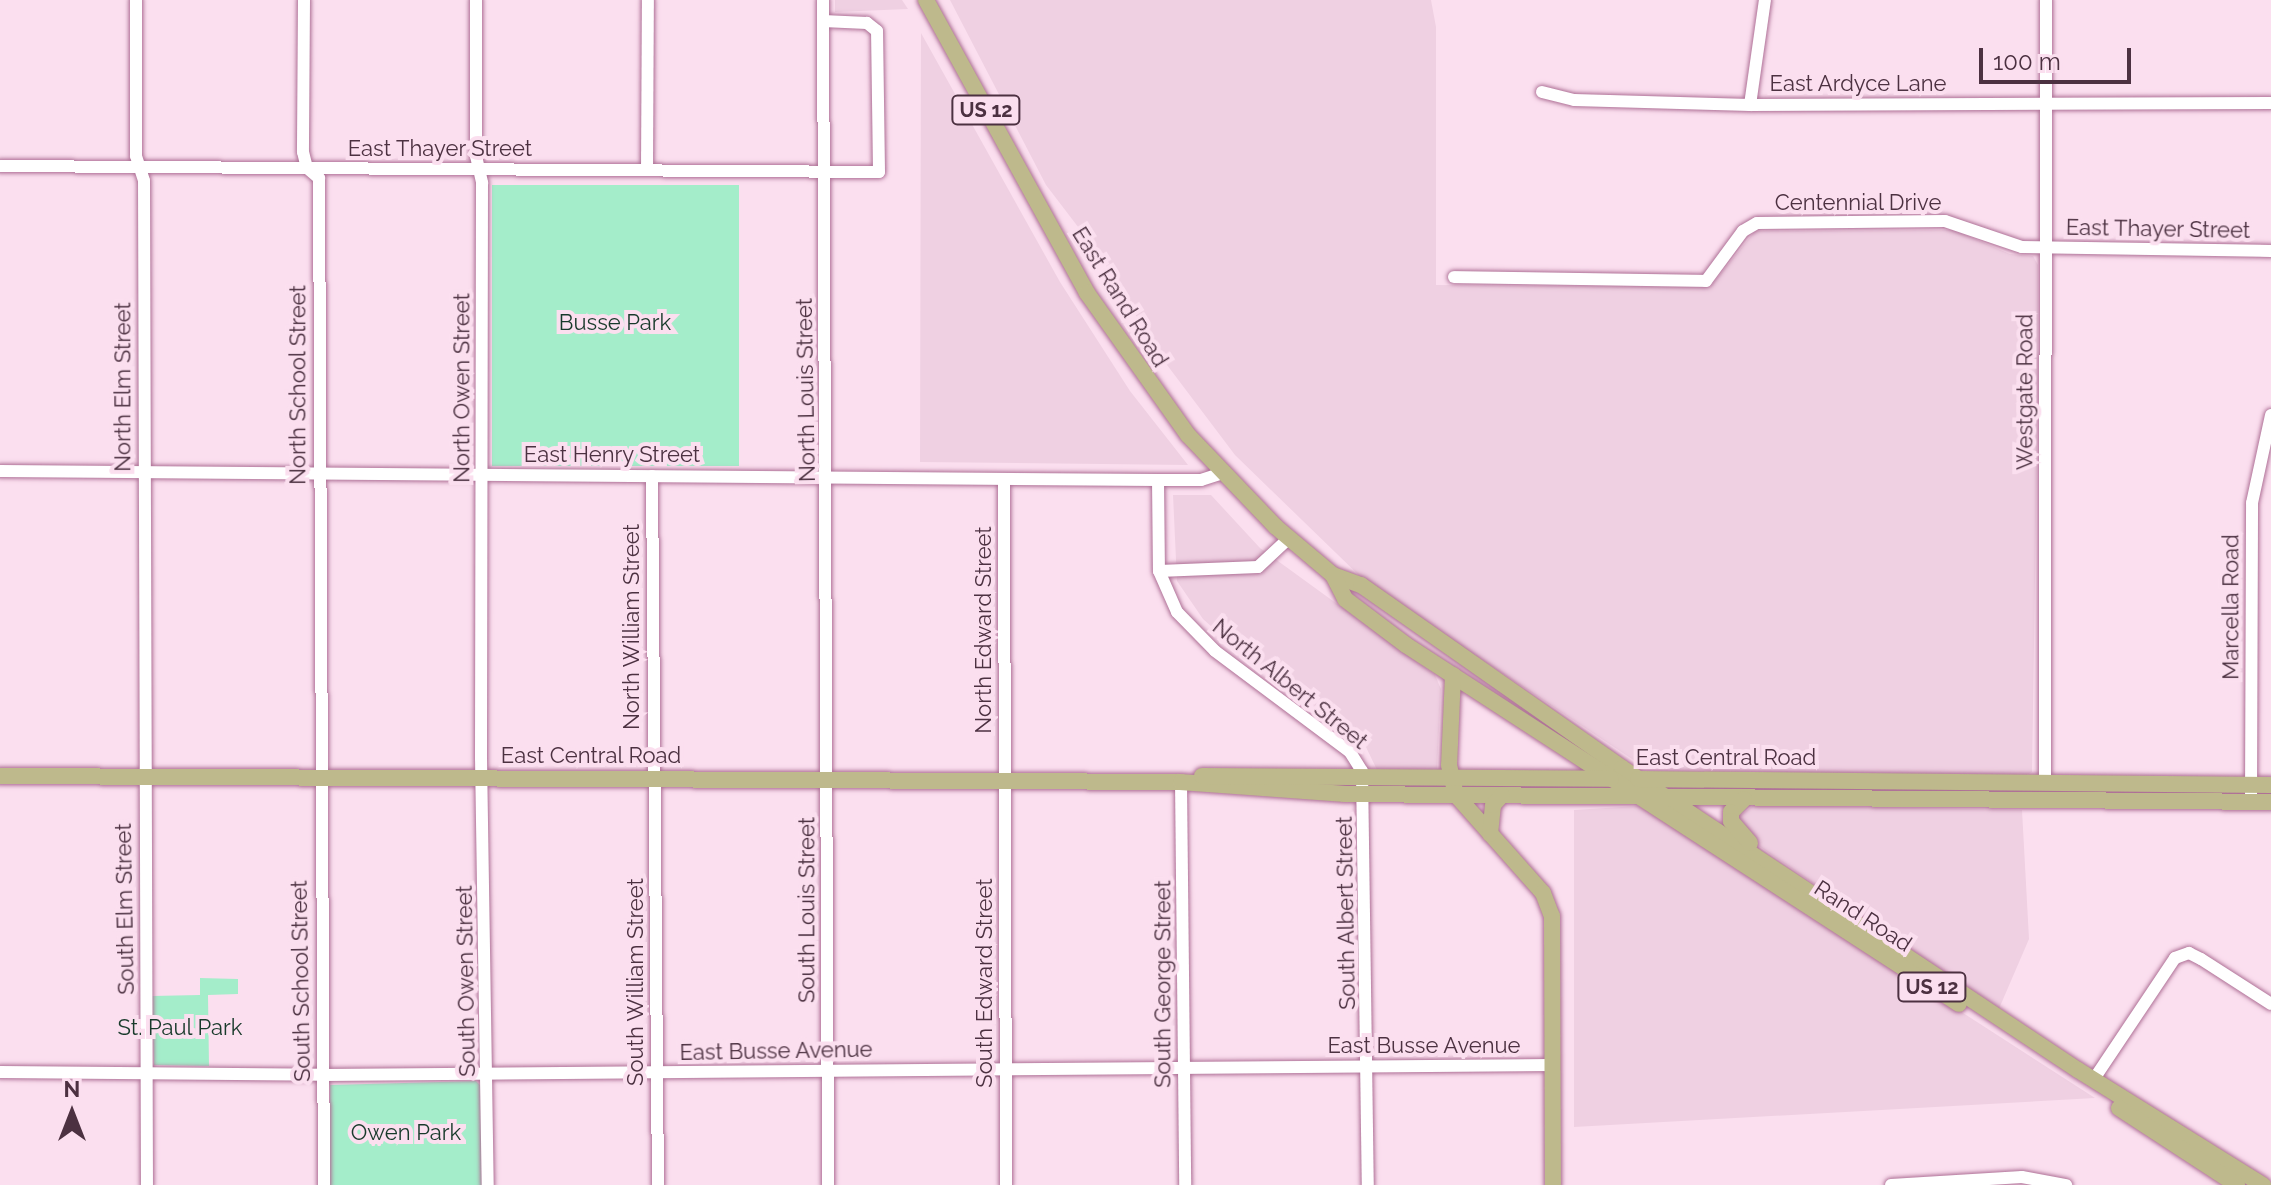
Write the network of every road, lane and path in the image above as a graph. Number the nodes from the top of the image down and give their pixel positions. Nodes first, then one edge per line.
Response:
1 (136, 0) edge
2 (304, 0) edge
3 (476, 0) edge
4 (648, 0) edge
5 (823, 0) edge
6 (926, 0) edge
7 (1765, 0) edge
8 (2046, 0) edge
9 (823, 21) junction
10 (1542, 92) dead end
11 (2271, 103) edge
12 (2046, 104) junction
13 (1750, 105) junction
14 (0, 166) edge
15 (138, 166) junction
16 (307, 168) junction
17 (478, 169) junction
18 (647, 170) junction
19 (823, 172) junction
20 (2045, 248) junction
21 (2271, 251) edge
22 (1454, 277) dead end
23 (2271, 415) edge
24 (0, 471) edge
25 (143, 473) junction
26 (318, 473) junction
27 (1222, 473) junction
28 (481, 475) junction
29 (652, 476) junction
30 (827, 477) junction
31 (1004, 479) junction
32 (1158, 480) junction
33 (1289, 538) junction
34 (1159, 571) junction
35 (1333, 575) junction
36 (1453, 675) junction
37 (0, 776) edge
38 (318, 776) junction
39 (143, 777) junction
40 (482, 777) junction
41 (1451, 777) junction
42 (653, 778) junction
43 (826, 779) junction
44 (1611, 779) junction
45 (1003, 781) junction
46 (1181, 782) junction
47 (2045, 783) junction
48 (1364, 785) junction
49 (2271, 785) edge
50 (1646, 791) junction
51 (2251, 793) junction
52 (1456, 795) junction
53 (1502, 795) junction
54 (1744, 799) junction
55 (2271, 802) edge
56 (1490, 834) junction
57 (1794, 880) junction
58 (2271, 1004) edge
59 (1553, 1065) junction
60 (1184, 1067) junction
61 (1367, 1067) junction
62 (1006, 1068) junction
63 (828, 1071) junction
64 (0, 1072) edge
65 (657, 1072) junction
66 (487, 1073) junction
67 (147, 1074) junction
68 (323, 1075) junction
69 (2096, 1076) dead end
70 (2040, 1181) edge
71 (147, 1185) edge
72 (324, 1185) edge
73 (488, 1185) edge
74 (658, 1185) edge
75 (828, 1185) edge
76 (1006, 1185) edge
77 (1185, 1185) edge
78 (1368, 1185) edge
79 (1553, 1185) edge
80 (1891, 1185) edge
81 (2066, 1185) edge
82 (2237, 1185) edge
83 (2263, 1185) edge

1 - 15 street, North Elm Street
2 - 16 street, North School Street
3 - 17 street, North Owen Street
4 - 18 street
5 - 9 street, North Louis Street
6 - 27 main road, East Rand Road / US 12
7 - 13 street
8 - 12 street, Westgate Road
9 - 19 street, North Louis Street
9 - 19 street, East Thayer Street
10 - 13 street, East Ardyce Lane
11 - 12 street, East Ardyce Lane
12 - 13 street, East Ardyce Lane
12 - 20 street, Westgate Road
14 - 15 street, East Thayer Street
15 - 16 street, East Thayer Street
15 - 25 street, North Elm Street
16 - 17 street, East Thayer Street
16 - 26 street, North School Street
17 - 18 street, East Thayer Street
17 - 28 street, North Owen Street
18 - 19 street, East Thayer Street
19 - 30 street, North Louis Street
20 - 21 street, East Thayer Street
20 - 22 street, Centennial Drive
20 - 47 street, Westgate Road
23 - 51 street, Marcella Road
24 - 25 street, East Henry Street
25 - 26 street, East Henry Street
25 - 39 street, North Elm Street
26 - 28 street, East Henry Street
26 - 38 street, North School Street
27 - 32 street, East Henry Street
27 - 33 main road, East Rand Road / US 12
28 - 29 street, East Henry Street
28 - 40 street, North Owen Street
29 - 30 street, East Henry Street
29 - 42 street, North William Street
30 - 31 street, East Henry Street
30 - 43 street, North Louis Street
31 - 32 street, East Henry Street
31 - 45 street, North Edward Street
32 - 34 street, North Albert Street
33 - 34 street
33 - 35 main road, East Rand Road / US 12
34 - 48 street, North Albert Street
35 - 36 main road, East Rand Road / US 12
35 - 50 main road, East Rand Road / US 12
36 - 41 main road
36 - 44 main road, East Rand Road / US 12
37 - 39 main road, East Central Road
38 - 39 main road, East Central Road
38 - 40 main road, East Central Road
38 - 68 street, South School Street
39 - 67 street, South Elm Street
40 - 42 main road, East Central Road
40 - 66 street, South Owen Street
41 - 44 main road, East Central Road
41 - 48 main road, East Central Road
41 - 52 main road
42 - 43 main road, East Central Road
42 - 65 street, South William Street
43 - 45 main road, East Central Road
43 - 63 street, South Louis Street
44 - 50 main road, East Rand Road / US 12
45 - 46 main road, East Central Road
45 - 62 street, South Edward Street
46 - 48 main road, East Central Road
46 - 60 street, South George Street
47 - 50 main road, East Central Road
47 - 51 main road, East Central Road
48 - 52 main road, East Central Road
48 - 61 street, South Albert Street
49 - 51 main road, East Central Road
50 - 53 main road, East Central Road
50 - 54 main road, East Central Road
50 - 57 main road, Rand Road / US 12
50 - 82 main road, Rand Road / US 12
51 - 54 main road, East Central Road
51 - 55 main road, East Central Road
52 - 53 main road, East Central Road
52 - 56 main road
53 - 56 main road
54 - 57 main road
56 - 59 main road
57 - 83 main road, Rand Road / US 12
58 - 69 street
59 - 61 street, East Busse Avenue
59 - 79 main road
60 - 61 street, East Busse Avenue
60 - 62 street, East Busse Avenue
60 - 77 street, South George Street
61 - 78 street, South Albert Street
62 - 63 street, East Busse Avenue
62 - 76 street, South Edward Street
63 - 65 street, East Busse Avenue
63 - 75 street, South Louis Street
64 - 67 street, East Busse Avenue
65 - 66 street, East Busse Avenue
65 - 74 street, South William Street
66 - 68 street, East Busse Avenue
66 - 73 street, South Owen Street
67 - 68 street, East Busse Avenue
67 - 71 street, South Elm Street
68 - 72 street, South School Street
70 - 80 street
70 - 81 street

